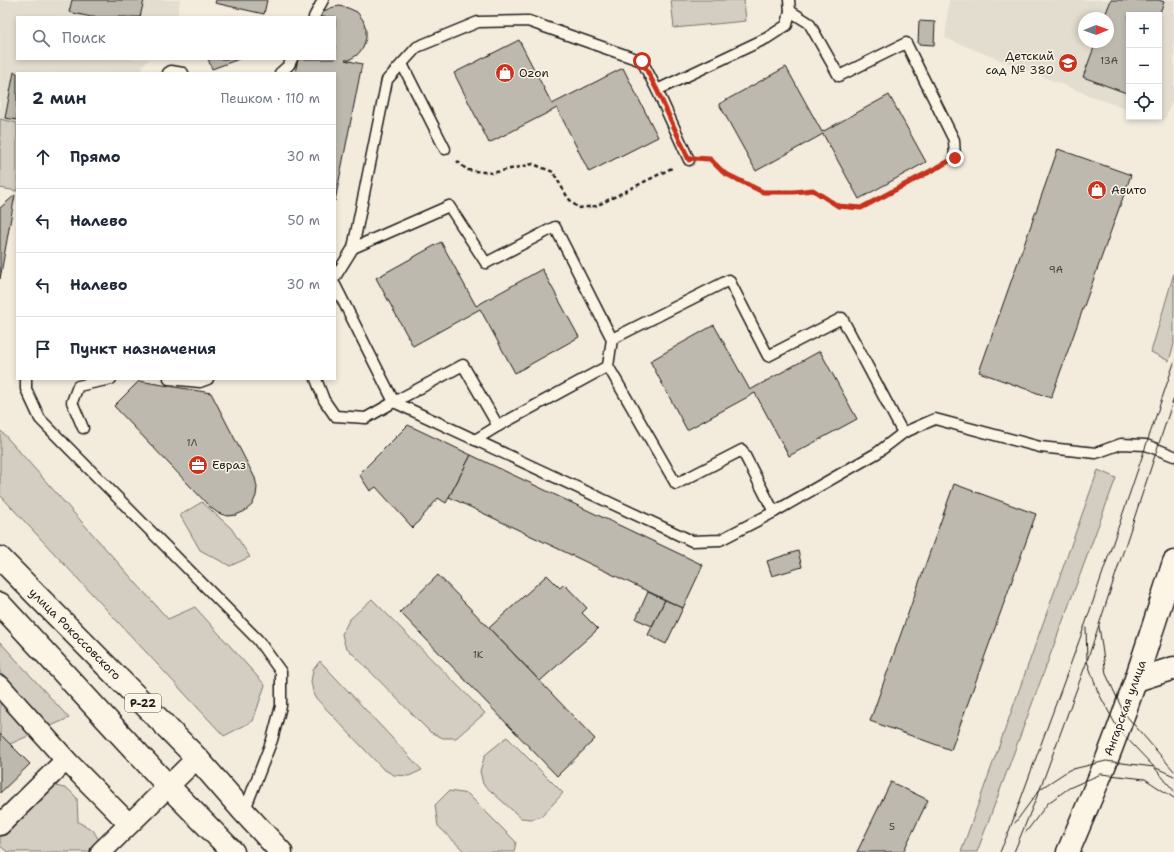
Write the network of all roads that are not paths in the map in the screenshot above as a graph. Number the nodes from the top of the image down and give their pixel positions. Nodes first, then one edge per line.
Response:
1 (323, 0) edge
2 (789, 0) edge
3 (790, 11) junction
4 (315, 16) edge
5 (291, 60) edge
6 (402, 64) junction
7 (281, 72) edge
8 (657, 90) junction
9 (445, 149) road end
10 (955, 158) road end
11 (689, 160) road end
12 (353, 248) junction
13 (336, 275) edge
14 (336, 287) edge
15 (612, 339) junction
16 (608, 366) junction
17 (26, 380) edge
18 (106, 380) edge
19 (179, 380) edge
20 (205, 380) edge
21 (316, 380) edge
22 (394, 402) junction
23 (498, 426) junction
24 (83, 428) dead end
25 (903, 432) junction
26 (475, 440) junction
27 (1174, 456) edge
28 (774, 512) junction
29 (0, 558) edge
30 (1174, 562) edge
31 (0, 604) edge
32 (1174, 668) edge
33 (1136, 680) junction
34 (0, 686) edge
35 (197, 758) junction
36 (66, 760) junction
37 (168, 786) junction
38 (244, 812) junction
39 (129, 824) junction
40 (0, 825) edge
41 (101, 852) edge
42 (233, 852) edge
43 (281, 852) edge
44 (1068, 852) edge

1 - 4 lane
2 - 3 lane
3 - 8 lane
3 - 10 lane
5 - 7 lane
6 - 8 lane
6 - 9 lane
6 - 12 lane
8 - 11 lane
12 - 13 lane
12 - 15 lane
14 - 22 lane
15 - 16 lane
15 - 25 lane
16 - 23 lane
16 - 28 lane
17 - 38 lane
18 - 24 lane
19 - 20 lane
21 - 22 lane
22 - 23 lane
22 - 26 lane
23 - 26 lane
25 - 27 lane
25 - 28 lane
26 - 28 lane
29 - 35 main road, улица Рокоссовского / Р-22
30 - 33 main road, Ангарская улица
31 - 37 main road
32 - 33 main road
33 - 44 main road, Ангарская улица
34 - 36 street
35 - 37 street
35 - 38 main road, улица Рокоссовского / Р-22
36 - 39 street
36 - 40 street
37 - 39 street
37 - 42 main road
38 - 43 main road, улица Рокоссовского / Р-22
39 - 41 street

